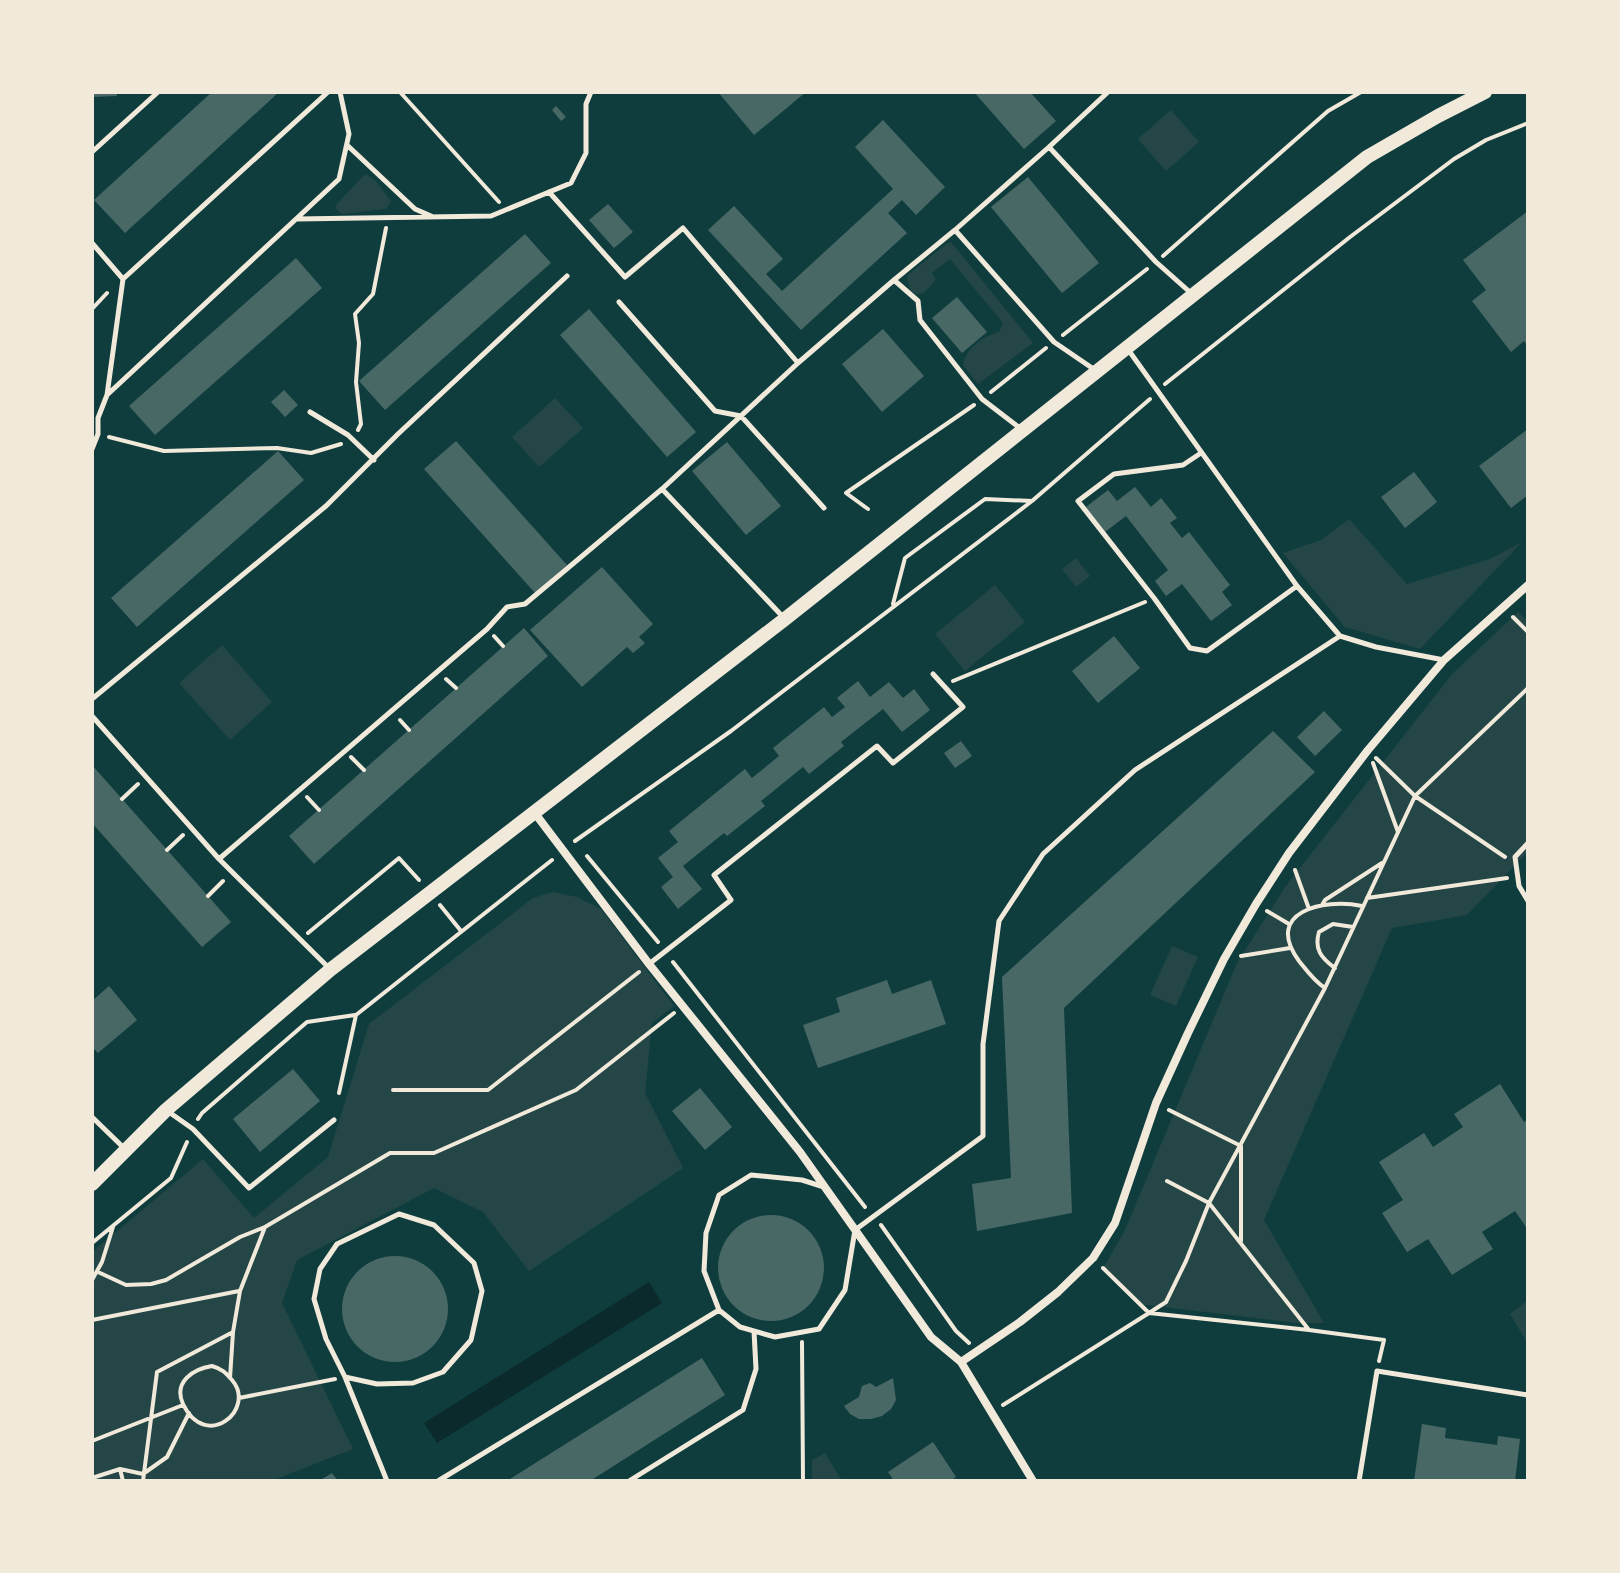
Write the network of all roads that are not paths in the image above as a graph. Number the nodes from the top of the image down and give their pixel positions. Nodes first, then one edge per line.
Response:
1 (158, 92) edge
2 (328, 92) edge
3 (340, 92) edge
4 (591, 92) edge
5 (1108, 92) edge
6 (1485, 92) edge
7 (347, 145) junction
8 (1049, 147) junction
9 (92, 152) edge
10 (549, 192) junction
11 (432, 217) junction
12 (296, 219) junction
13 (955, 230) junction
14 (92, 243) edge
15 (567, 276) dead end
16 (123, 279) junction
17 (894, 280) junction
18 (1193, 295) junction
19 (619, 302) dead end
20 (1126, 347) junction
21 (798, 363) junction
22 (1096, 371) junction
23 (107, 395) junction
24 (310, 412) dead end
25 (741, 416) junction
26 (1022, 430) junction
27 (92, 449) edge
28 (1201, 453) junction
29 (374, 460) junction
30 (662, 489) junction
31 (824, 508) dead end
32 (1528, 585) edge
33 (1297, 586) junction
34 (785, 619) junction
35 (1340, 636) junction
36 (1444, 660) junction
37 (933, 674) dead end
38 (92, 699) edge
39 (92, 716) edge
40 (534, 812) junction
41 (1528, 843) edge
42 (219, 859) junction
43 (1528, 901) edge
44 (649, 964) junction
45 (330, 970) junction
46 (166, 1110) junction
47 (92, 1117) edge
48 (334, 1120) dead end
49 (126, 1151) junction
50 (92, 1184) edge
51 (825, 1187) junction
52 (855, 1230) junction
53 (719, 1310) junction
54 (754, 1331) junction
55 (961, 1362) junction
56 (345, 1377) junction
57 (1528, 1395) edge
58 (387, 1481) edge
59 (438, 1481) edge
60 (629, 1481) edge
61 (1033, 1481) edge
62 (1359, 1481) edge

1 - 9 lane
2 - 16 lane
3 - 7 lane
4 - 10 lane
5 - 8 lane
6 - 18 main road
7 - 11 lane
7 - 12 lane
8 - 13 lane
8 - 18 lane
10 - 11 lane
10 - 21 lane
11 - 12 lane
12 - 23 lane
13 - 17 lane
13 - 22 lane
14 - 16 lane
15 - 29 lane
16 - 23 lane
17 - 21 lane
17 - 26 lane
18 - 20 main road
19 - 25 lane
20 - 22 main road
20 - 28 lane
21 - 25 lane
22 - 26 main road
23 - 27 lane
24 - 29 lane
25 - 30 lane
25 - 31 lane
26 - 34 main road
28 - 33 lane
28 - 33 lane
29 - 38 lane
30 - 34 lane
30 - 42 lane
32 - 36 street
33 - 35 lane
34 - 40 main road
35 - 36 lane
35 - 52 lane
36 - 55 street
37 - 44 lane
39 - 42 lane
40 - 44 street
40 - 45 main road
41 - 43 lane
42 - 45 lane
44 - 51 street
45 - 46 main road
46 - 48 lane
46 - 49 main road
47 - 49 lane
49 - 50 main road
51 - 52 street
51 - 53 lane
52 - 54 lane
52 - 55 street
53 - 54 lane
53 - 59 lane
54 - 60 lane
55 - 61 street
56 - 56 lane
56 - 58 lane
57 - 62 lane

